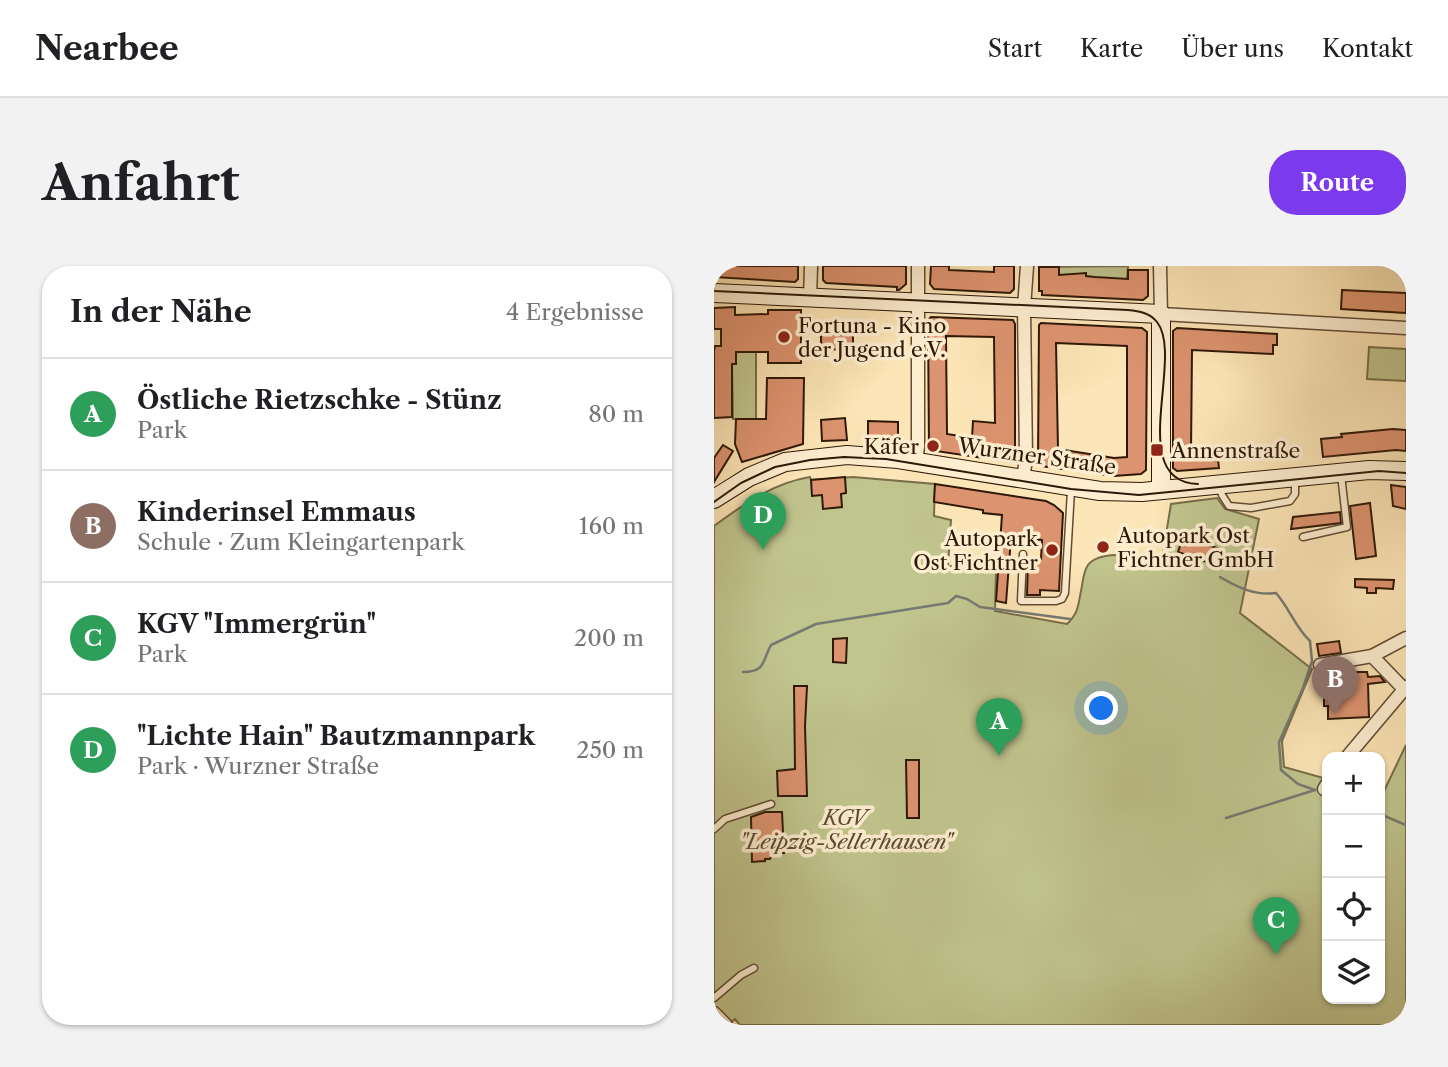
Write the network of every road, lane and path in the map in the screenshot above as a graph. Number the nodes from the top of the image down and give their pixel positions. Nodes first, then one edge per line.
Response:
1 (811, 266) edge
2 (918, 266) edge
3 (1027, 266) edge
4 (1160, 266) edge
5 (714, 293) edge
6 (810, 298) junction
7 (917, 304) junction
8 (1024, 308) junction
9 (1161, 314) junction
10 (1406, 328) edge
11 (916, 461) junction
12 (1406, 471) edge
13 (1340, 473) junction
14 (1294, 477) junction
15 (1023, 479) junction
16 (1220, 484) junction
17 (1072, 487) junction
18 (1161, 490) junction
19 (714, 499) edge
20 (1303, 537) dead end
21 (1023, 554) dead end
22 (1406, 638) edge
23 (1372, 656) junction
24 (1320, 665) dead end
25 (1405, 688) edge
26 (1351, 752) edge
27 (771, 804) dead end
28 (714, 829) edge
29 (754, 968) dead end
30 (714, 998) edge
31 (714, 1013) edge
32 (726, 1025) edge

1 - 6 street
2 - 7 street
3 - 8 street
4 - 9 street
5 - 6 main road
6 - 7 main road
7 - 8 main road
7 - 11 street
8 - 9 main road
8 - 15 street
9 - 10 street
9 - 18 main road
11 - 15 main road, Wurzner Straße
11 - 19 main road, Wurzner Straße
12 - 13 main road, Wurzner Straße
13 - 14 main road, Wurzner Straße
13 - 20 lane
14 - 16 main road, Wurzner Straße
14 - 16 lane
15 - 17 main road, Wurzner Straße
16 - 18 main road, Wurzner Straße
17 - 18 main road, Wurzner Straße
17 - 21 lane
22 - 23 street
23 - 24 street
23 - 25 street
25 - 26 street
27 - 28 lane
29 - 30 lane
31 - 32 street

